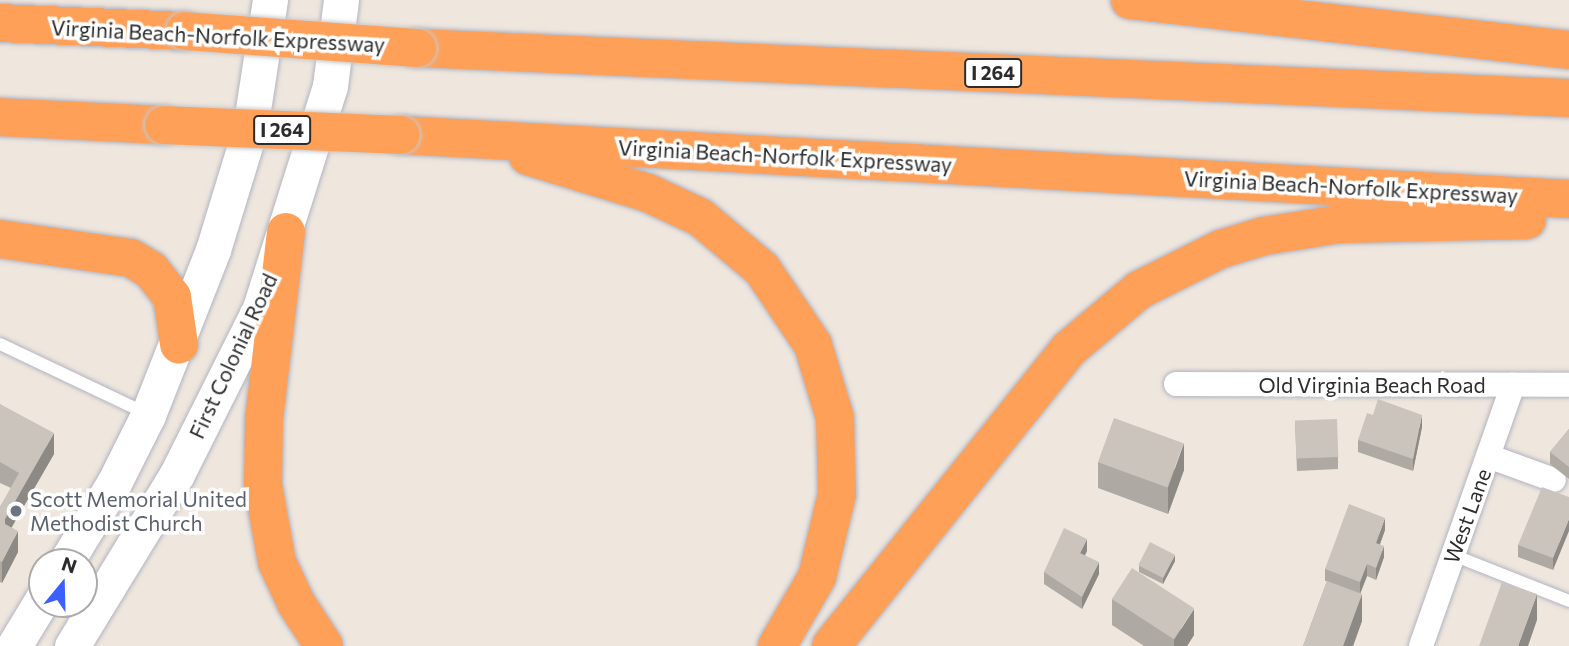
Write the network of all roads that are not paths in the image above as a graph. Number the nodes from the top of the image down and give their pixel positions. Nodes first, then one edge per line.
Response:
1 (270, 0) edge
2 (341, 0) edge
3 (1130, 0) edge
4 (0, 23) edge
5 (1569, 50) edge
6 (1569, 98) edge
7 (0, 117) edge
8 (472, 139) junction
9 (1569, 199) edge
10 (1569, 219) edge
11 (286, 232) junction
12 (0, 239) edge
13 (0, 344) edge
14 (178, 344) junction
15 (1176, 384) dead end
16 (1569, 385) edge
17 (1513, 386) junction
18 (148, 415) junction
19 (1488, 456) junction
20 (1554, 480) dead end
21 (75, 548) edge
22 (1453, 555) junction
23 (1569, 601) edge
24 (31, 618) edge
25 (14, 646) edge
26 (72, 646) edge
27 (324, 646) edge
28 (777, 646) edge
29 (831, 646) edge
30 (1421, 646) edge

1 - 14 main road
2 - 11 main road, First Colonial Road
3 - 5 highway
4 - 6 highway, Virginia Beach-Norfolk Expressway / I 264, bridge
7 - 8 highway, Virginia Beach-Norfolk Expressway / I 264, bridge
8 - 9 highway, Virginia Beach-Norfolk Expressway / I 264
8 - 28 highway
10 - 29 highway
11 - 26 main road, First Colonial Road
11 - 27 highway
12 - 14 highway
13 - 18 lane
14 - 18 main road
15 - 17 street, Old Virginia Beach Road
16 - 17 street, Old Virginia Beach Road
17 - 19 street, West Lane
18 - 21 main road
19 - 20 street
19 - 22 street, West Lane
22 - 23 lane
22 - 30 street, West Lane
24 - 25 main road

